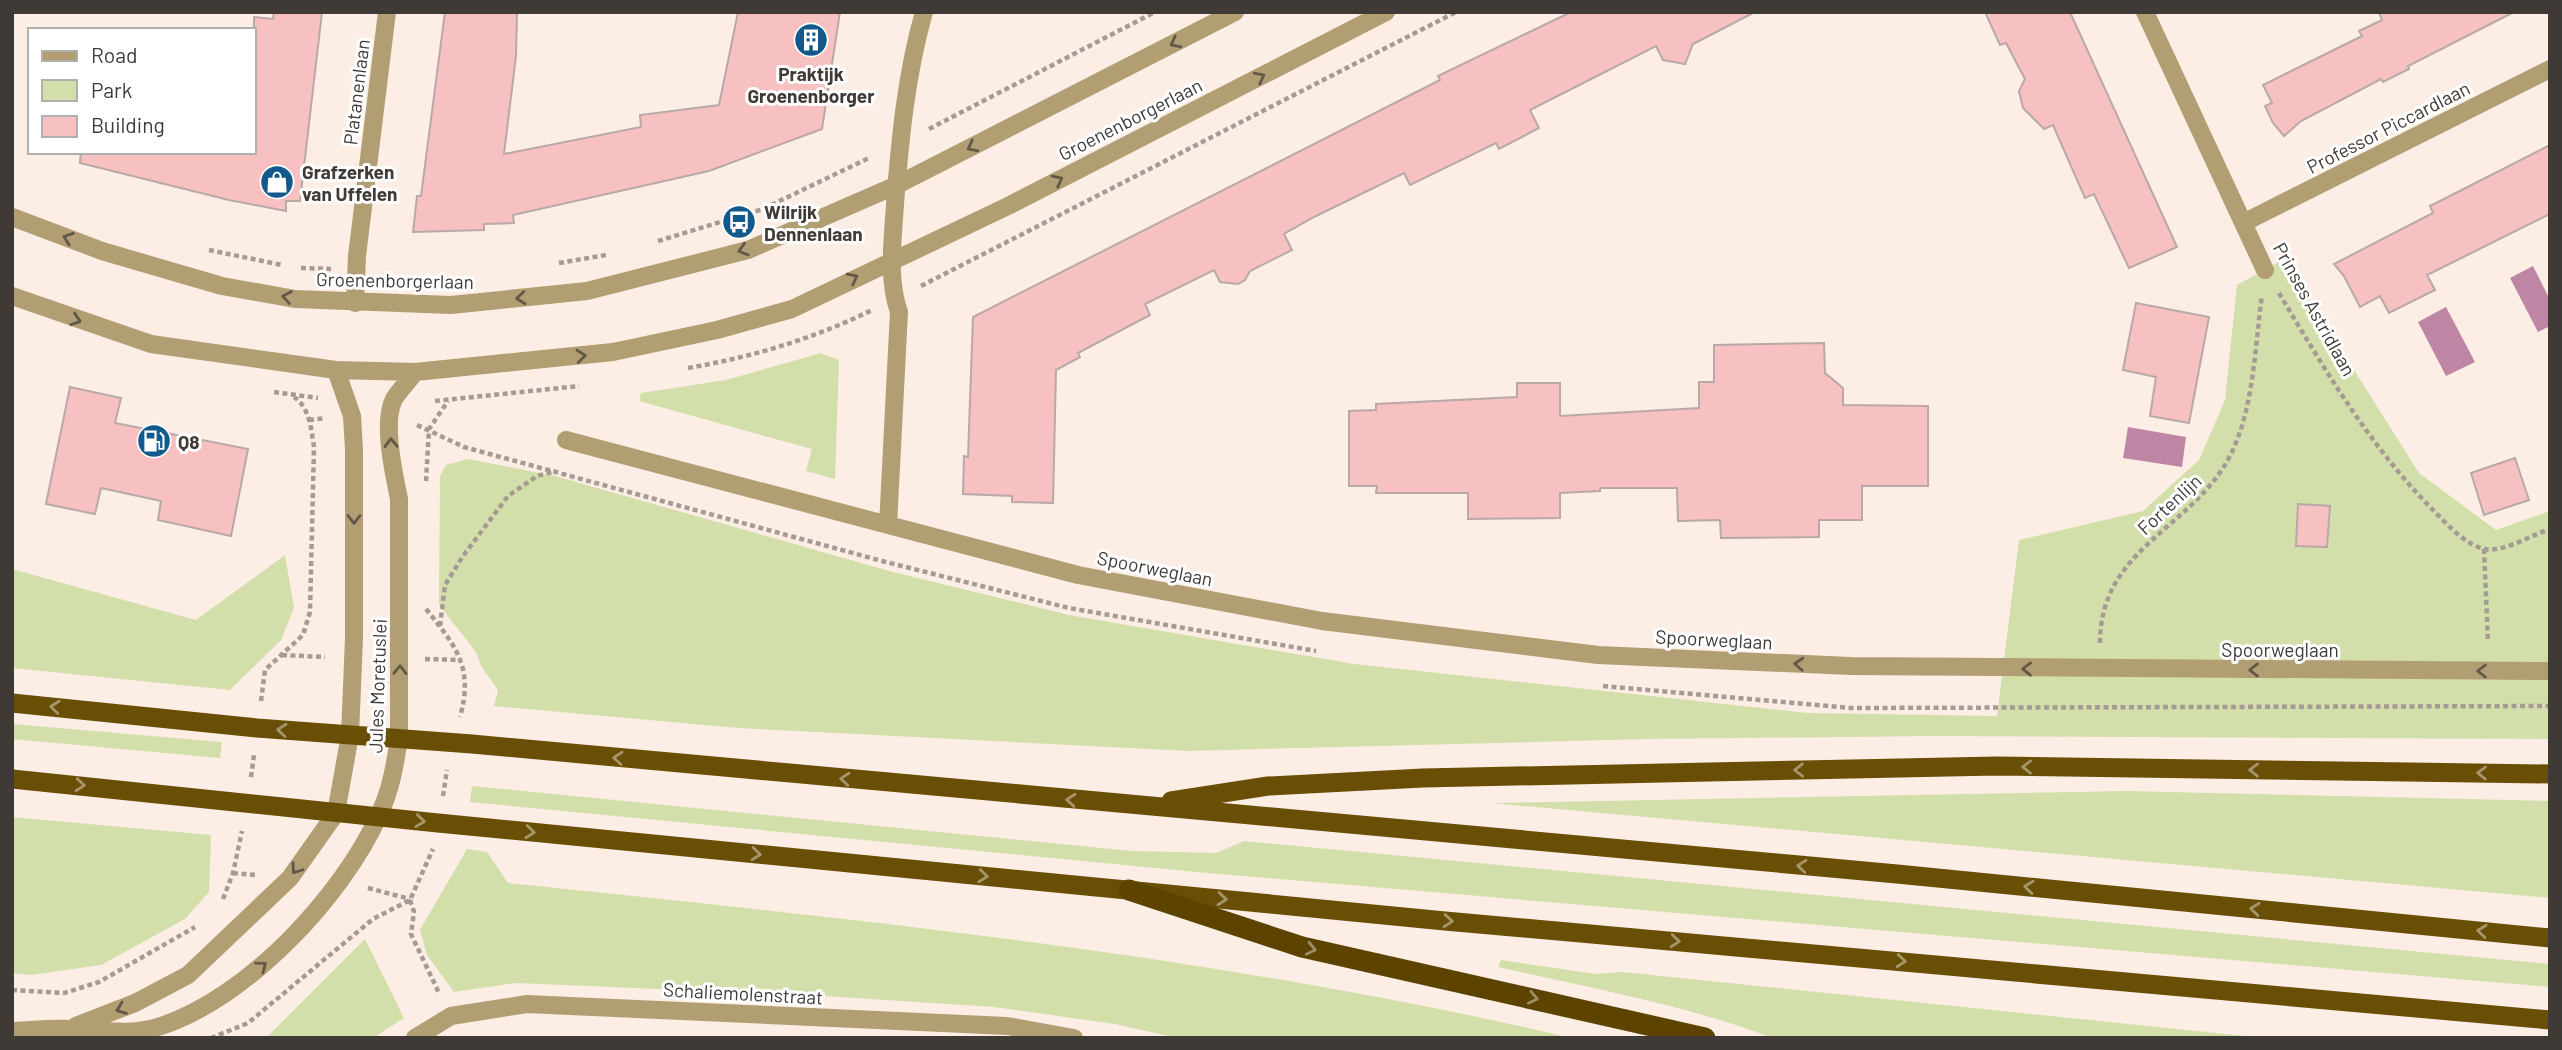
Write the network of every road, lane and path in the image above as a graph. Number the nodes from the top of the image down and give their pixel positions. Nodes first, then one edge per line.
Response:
1 (387, 12) edge
2 (924, 12) edge
3 (1155, 12) edge
4 (1235, 12) edge
5 (1386, 12) edge
6 (2145, 12) edge
7 (2550, 69) edge
8 (900, 146) junction
9 (897, 185) junction
10 (12, 217) edge
11 (2245, 222) junction
12 (651, 243) dead end
13 (206, 250) dead end
14 (614, 253) dead end
15 (891, 259) junction
16 (554, 264) dead end
17 (357, 270) junction
18 (2265, 270) junction
19 (12, 296) edge
20 (355, 303) junction
21 (335, 370) junction
22 (415, 372) junction
23 (293, 397) dead end
24 (325, 399) dead end
25 (448, 401) dead end
26 (566, 440) dead end
27 (556, 471) dead end
28 (426, 492) dead end
29 (888, 525) junction
30 (2550, 529) edge
31 (2484, 549) junction
32 (426, 596) dead end
33 (440, 626) junction
34 (2100, 670) junction
35 (2490, 671) junction
36 (2550, 671) edge
37 (12, 703) edge
38 (2489, 706) dead end
39 (349, 736) junction
40 (399, 738) junction
41 (452, 742) junction
42 (2550, 774) edge
43 (12, 779) edge
44 (1139, 806) junction
45 (335, 813) junction
46 (379, 817) junction
47 (438, 823) junction
48 (1129, 890) junction
49 (410, 900) junction
50 (2550, 938) edge
51 (451, 1016) junction
52 (2550, 1020) edge
53 (12, 1031) edge
54 (71, 1033) edge
55 (211, 1038) edge
56 (415, 1038) edge
57 (1074, 1038) edge
58 (1704, 1038) edge

1 - 17 street, Platanenlaan
2 - 8 street
3 - 8 path
4 -> 9 street, Groenenborgerlaan
15 -> 5 street, Groenenborgerlaan
6 - 11 street, Prinses Astridlaan
7 - 11 street, Professor Piccardlaan
8 - 9 street
8 - 12 path
9 - 15 street
9 -> 20 street, Groenenborgerlaan
20 -> 10 street, Groenenborgerlaan
11 - 18 street, Prinses Astridlaan
13 - 17 path
14 - 16 path
22 -> 15 street, Groenenborgerlaan
15 - 29 street
17 - 20 street, Platanenlaan
18 - 31 path, Prinses Astridlaan
18 - 34 path, Fortenlijn
19 -> 21 street, Groenenborgerlaan
21 - 22 street, Groenenborgerlaan
21 -> 39 street, Jules Moretuslei
40 -> 22 street, Jules Moretuslei
23 - 24 path
25 - 28 path
26 - 29 street, Spoorweglaan
27 - 33 path
34 -> 29 street, Spoorweglaan
30 - 31 path
31 - 35 path
32 - 33 path
33 - 41 path
35 -> 34 street, Spoorweglaan
35 - 36 street, Spoorweglaan
35 - 38 path
39 -> 37 highway
39 - 40 highway
39 - 45 street, Jules Moretuslei
40 - 41 highway
40 - 46 street, Jules Moretuslei
44 -> 41 highway
41 - 47 path
42 -> 44 highway
43 -> 45 highway
50 -> 44 highway
45 - 46 highway
45 -> 54 street, Jules Moretuslei
46 -> 47 highway
54 -> 46 street, Jules Moretuslei
47 -> 48 highway
47 - 49 path
48 -> 52 highway
48 -> 58 highway
49 - 51 path
49 - 55 path
51 - 56 street, Schaliemolenstraat
51 - 57 street, Schaliemolenstraat
53 - 54 street, Jules Moretuslei

